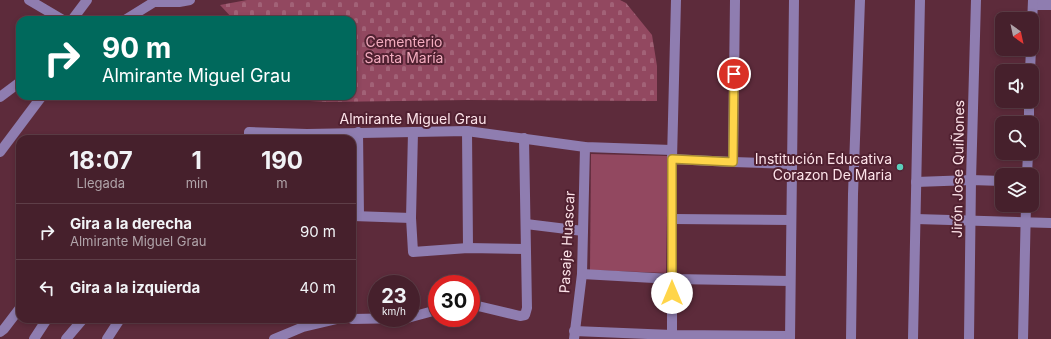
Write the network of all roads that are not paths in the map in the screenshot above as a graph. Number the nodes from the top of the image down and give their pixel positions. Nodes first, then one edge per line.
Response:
1 (29, 0) edge
2 (87, 0) edge
3 (190, 0) edge
4 (676, 0) edge
5 (735, 0) edge
6 (794, 0) edge
7 (860, 0) edge
8 (920, 0) edge
9 (976, 0) edge
10 (155, 1) edge
11 (1033, 2) edge
12 (1051, 5) edge
13 (1033, 12) edge
14 (56, 16) edge
15 (75, 16) edge
16 (131, 16) edge
17 (16, 85) edge
18 (0, 97) edge
19 (39, 100) edge
20 (467, 131) junction
21 (358, 132) junction
22 (413, 132) junction
23 (320, 135) edge
24 (524, 138) junction
25 (585, 147) junction
26 (0, 152) edge
27 (672, 155) junction
28 (733, 162) junction
29 (792, 164) junction
30 (971, 180) junction
31 (995, 181) edge
32 (916, 182) junction
33 (356, 188) edge
34 (1026, 212) edge
35 (356, 216) edge
36 (411, 218) junction
37 (672, 219) junction
38 (790, 220) junction
39 (916, 220) junction
40 (970, 220) junction
41 (1026, 222) junction
42 (526, 224) junction
43 (1051, 224) edge
44 (583, 231) junction
45 (468, 248) junction
46 (525, 249) junction
47 (582, 274) junction
48 (672, 279) junction
49 (790, 281) junction
50 (480, 306) edge
51 (16, 313) edge
52 (356, 319) edge
53 (368, 319) edge
54 (44, 323) edge
55 (80, 323) edge
56 (117, 323) edge
57 (318, 323) edge
58 (0, 332) edge
59 (574, 335) edge
60 (618, 336) edge
61 (672, 337) edge
62 (790, 338) edge
63 (34, 339) edge
64 (66, 339) edge
65 (107, 339) edge
66 (274, 339) edge
67 (851, 339) edge
68 (913, 339) edge
69 (969, 339) edge
70 (1023, 339) edge

1 - 14 street
2 - 15 street
3 - 10 street
4 - 27 street
5 - 28 street
6 - 29 street
7 - 67 street
8 - 32 street
9 - 30 street, Jirón Jose QuiÑones
10 - 16 street
11 - 12 street
11 - 13 street
17 - 18 street
19 - 26 street
20 - 22 street, Almirante Miguel Grau
20 - 24 street, Almirante Miguel Grau
20 - 45 street
21 - 22 street, Almirante Miguel Grau
21 - 23 street, Almirante Miguel Grau
21 - 33 street
22 - 36 street
24 - 25 street, Almirante Miguel Grau
24 - 42 street
25 - 27 street, Almirante Miguel Grau
25 - 44 street, Pasaje Huascar
27 - 28 street, Almirante Miguel Grau
27 - 37 street
28 - 29 street, Almirante Miguel Grau
29 - 38 street
30 - 31 street
30 - 32 street
30 - 40 street, Jirón Jose QuiÑones
32 - 39 street
34 - 41 street
35 - 36 street
36 - 45 street
37 - 38 street
37 - 48 street
38 - 49 street
39 - 40 street
39 - 68 street
40 - 41 street
40 - 69 street, Jirón Jose QuiÑones
41 - 43 street
41 - 70 street
42 - 44 street
42 - 46 street
44 - 47 street, Pasaje Huascar
45 - 46 street
46 - 50 street
47 - 48 street
47 - 59 street, Pasaje Huascar
48 - 49 street
48 - 61 street
49 - 62 street
51 - 58 street
52 - 53 street
54 - 63 street
55 - 64 street
56 - 65 street
57 - 66 street
59 - 60 street
60 - 61 street
61 - 62 street

